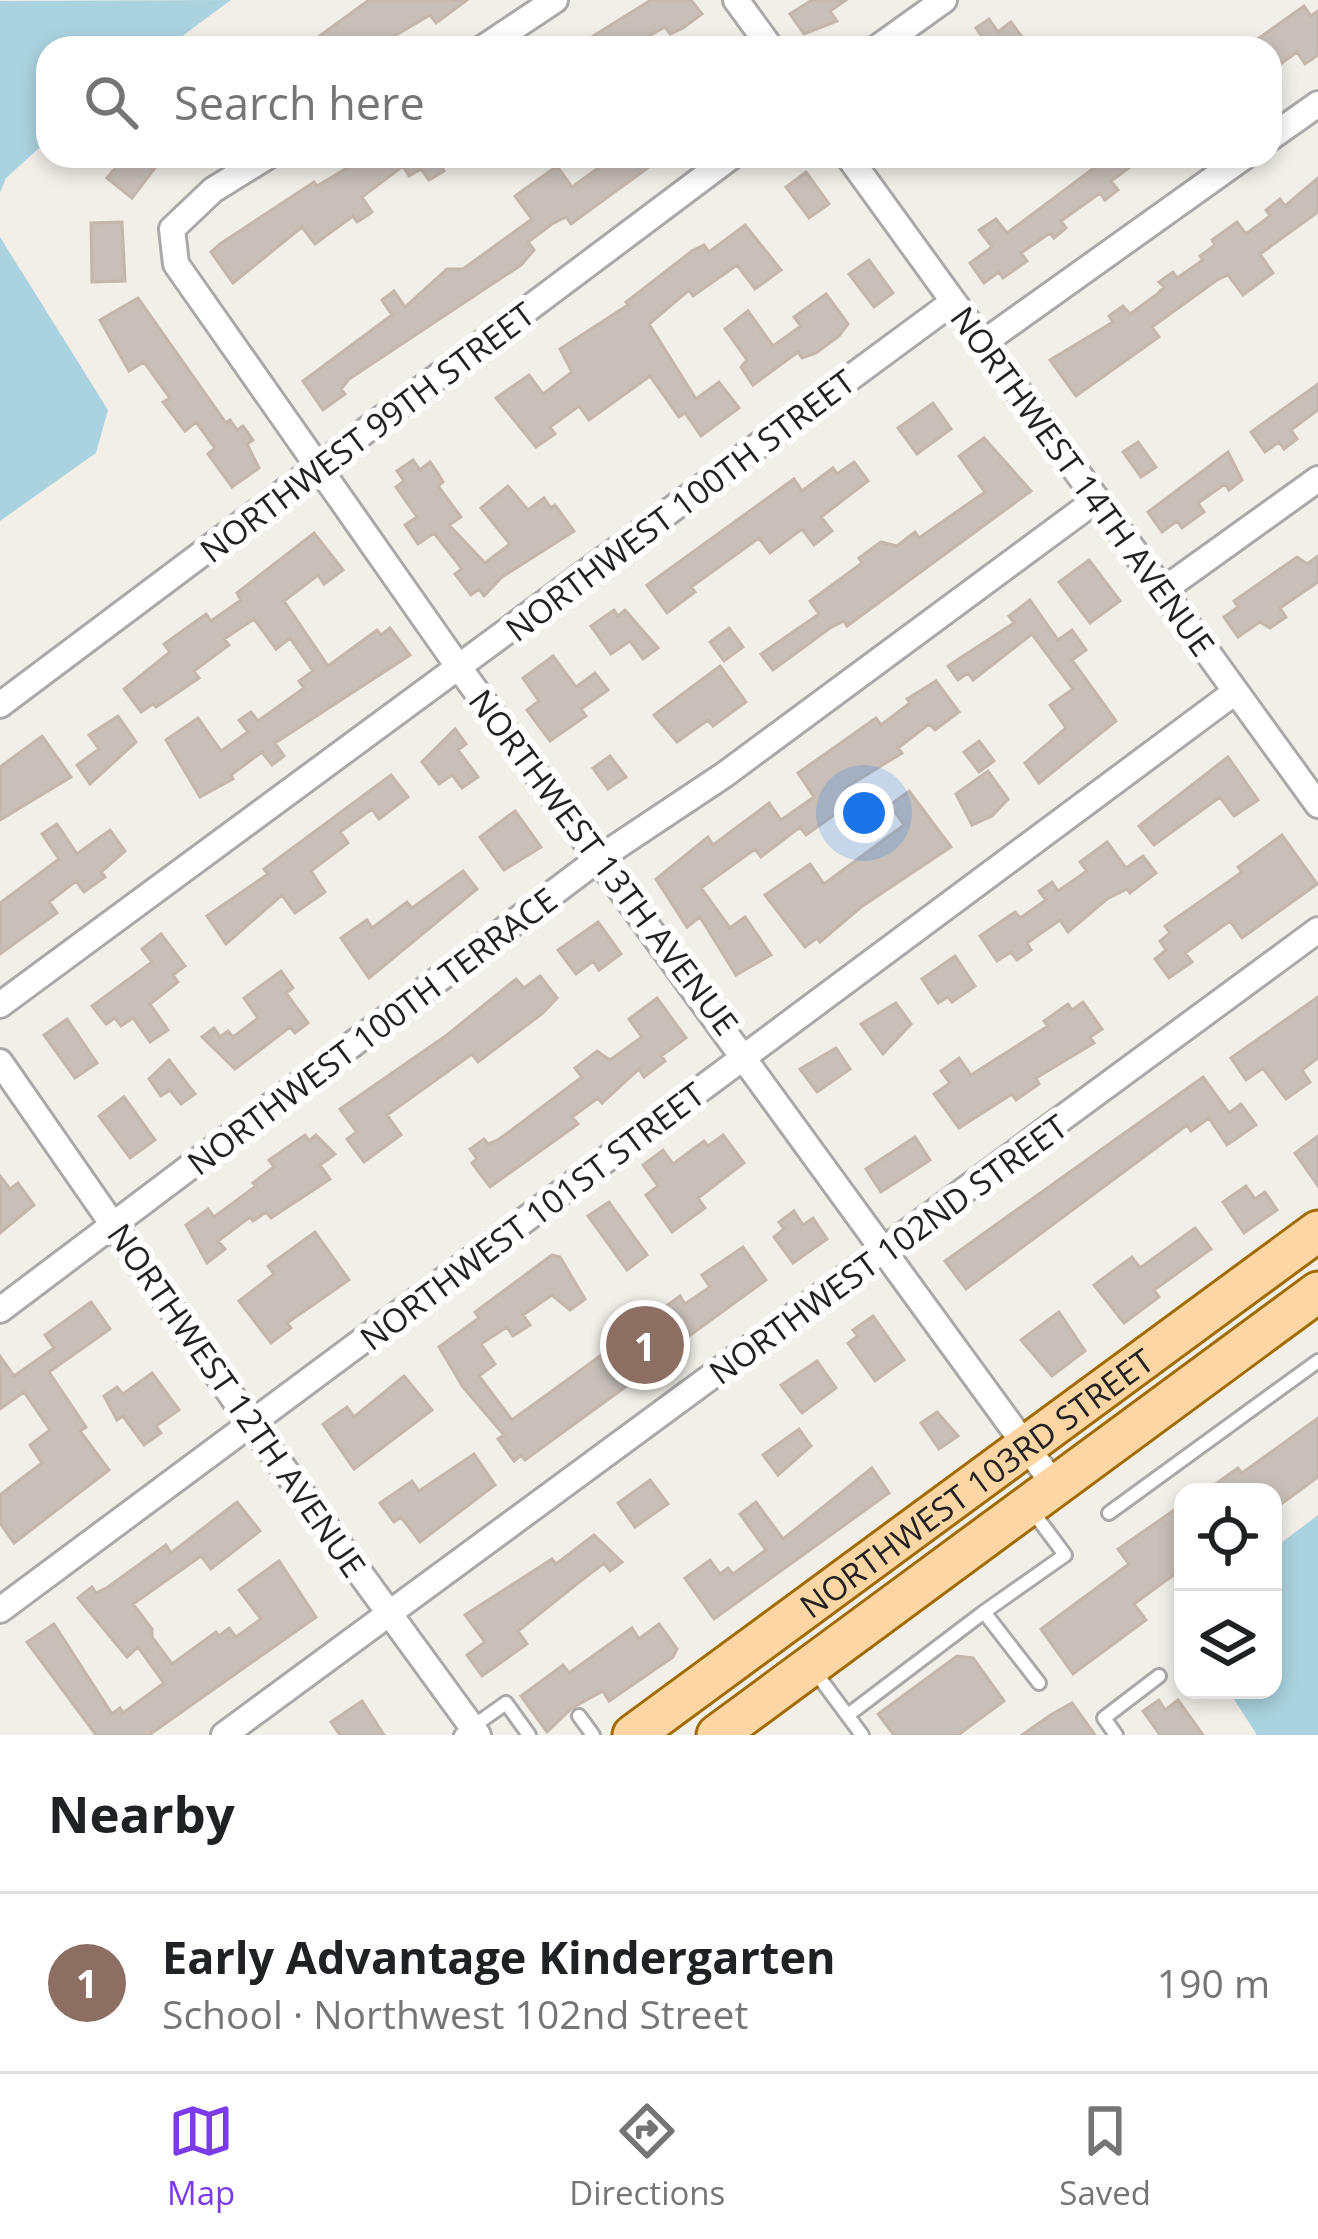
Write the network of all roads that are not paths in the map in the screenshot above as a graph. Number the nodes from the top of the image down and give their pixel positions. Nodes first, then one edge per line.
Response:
1 (555, 0) edge
2 (736, 0) edge
3 (944, 0) edge
4 (501, 36) edge
5 (762, 36) edge
6 (894, 36) edge
7 (1318, 104) edge
8 (1282, 130) edge
9 (249, 168) edge
10 (716, 168) edge
11 (857, 168) edge
12 (1228, 168) edge
13 (953, 302) junction
14 (983, 343) junction
15 (320, 469) junction
16 (1318, 479) edge
17 (1096, 500) junction
18 (1162, 591) junction
19 (460, 669) junction
20 (1235, 692) junction
21 (0, 705) edge
22 (1318, 806) edge
23 (601, 857) junction
24 (1318, 930) edge
25 (0, 1005) edge
26 (747, 1056) junction
27 (0, 1062) edge
28 (114, 1227) junction
29 (1318, 1232) edge
30 (888, 1251) junction
31 (1318, 1292) edge
32 (0, 1310) edge
33 (1318, 1360) edge
34 (252, 1425) junction
35 (1026, 1447) junction
36 (1042, 1496) junction
37 (1109, 1513) dead end
38 (0, 1610) edge
39 (984, 1612) junction
40 (388, 1613) junction
41 (811, 1666) junction
42 (1159, 1676) dead end
43 (1039, 1683) dead end
44 (848, 1715) junction
45 (579, 1716) dead end
46 (470, 1732) edge
47 (224, 1735) edge
48 (529, 1735) edge
49 (593, 1735) edge
50 (633, 1735) edge
51 (717, 1735) edge
52 (862, 1735) edge
53 (1116, 1735) edge

1 - 4 street
2 - 5 street
3 - 6 street
7 - 8 street
9 - 15 street, NORTHWEST 13TH AVENUE
10 - 15 street, NORTHWEST 99TH STREET
11 - 13 street, NORTHWEST 14TH AVENUE
12 - 14 street
13 - 14 street, NORTHWEST 14TH AVENUE
13 - 19 street, NORTHWEST 100TH STREET
14 - 17 street, NORTHWEST 14TH AVENUE
15 - 19 street, NORTHWEST 13TH AVENUE
15 - 21 street, NORTHWEST 99TH STREET
16 - 18 street
17 - 18 street, NORTHWEST 14TH AVENUE
17 - 23 street, NORTHWEST 100TH TERRACE
18 - 20 street, NORTHWEST 14TH AVENUE
19 - 23 street, NORTHWEST 13TH AVENUE
19 - 25 street, NORTHWEST 100TH STREET
20 - 22 street, NORTHWEST 14TH AVENUE
20 - 26 street, NORTHWEST 101ST STREET
23 - 26 street, NORTHWEST 13TH AVENUE
23 - 28 street, NORTHWEST 100TH TERRACE
24 - 30 street, NORTHWEST 102ND STREET
26 - 30 street, NORTHWEST 13TH AVENUE
26 - 34 street, NORTHWEST 101ST STREET
27 - 28 street, NORTHWEST 12TH AVENUE
28 - 32 street, NORTHWEST 100TH TERRACE
28 - 34 street, NORTHWEST 12TH AVENUE
29 - 35 main road, NORTHWEST 103RD STREET
30 - 35 street, NORTHWEST 13TH AVENUE
30 - 40 street, NORTHWEST 102ND STREET
31 - 36 main road, NORTHWEST 103RD STREET
33 - 37 lane
34 - 38 street, NORTHWEST 101ST STREET
34 - 40 street, NORTHWEST 12TH AVENUE
35 - 36 street, NORTHWEST 13TH AVENUE
35 - 50 main road, NORTHWEST 103RD STREET
36 - 39 lane
36 - 41 main road, NORTHWEST 103RD STREET
39 - 43 lane
39 - 44 lane
40 - 46 street, NORTHWEST 12TH AVENUE
40 - 47 street, NORTHWEST 102ND STREET
41 - 44 lane
41 - 51 main road, NORTHWEST 103RD STREET
42 - 53 lane
44 - 52 lane
45 - 49 lane
46 - 48 lane

